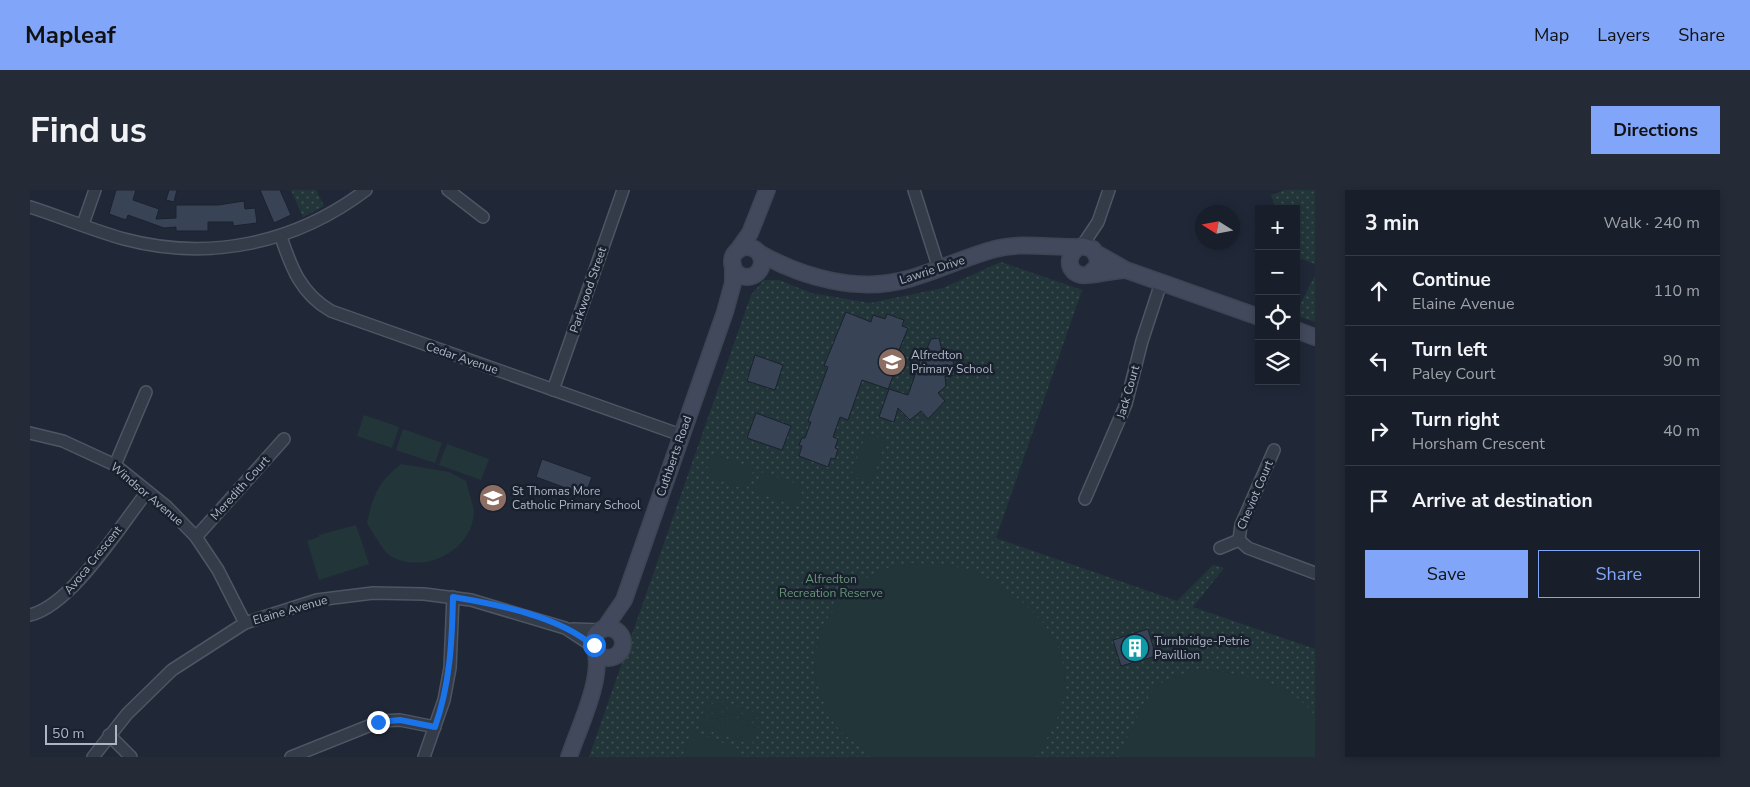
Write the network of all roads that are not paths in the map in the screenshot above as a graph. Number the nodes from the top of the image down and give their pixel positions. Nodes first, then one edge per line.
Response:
1 (95, 190) edge
2 (366, 190) edge
3 (448, 190) edge
4 (623, 190) edge
5 (767, 190) edge
6 (914, 190) edge
7 (1109, 190) edge
8 (30, 207) edge
9 (762, 207) junction
10 (483, 217) dead end
11 (83, 224) junction
12 (281, 236) junction
13 (1041, 247) junction
14 (1088, 249) junction
15 (760, 253) junction
16 (735, 258) junction
17 (939, 268) junction
18 (794, 269) junction
19 (1126, 270) junction
20 (1081, 273) junction
21 (755, 275) junction
22 (1161, 282) junction
23 (725, 312) junction
24 (1255, 316) edge
25 (1300, 331) edge
26 (1315, 336) edge
27 (553, 390) junction
28 (146, 392) dead end
29 (30, 433) edge
30 (681, 435) junction
31 (284, 439) dead end
32 (1274, 450) dead end
33 (115, 464) junction
34 (147, 492) junction
35 (1085, 499) dead end
36 (196, 536) junction
37 (1239, 540) junction
38 (1220, 548) dead end
39 (1315, 572) edge
40 (453, 597) junction
41 (624, 600) junction
42 (30, 616) edge
43 (245, 623) junction
44 (565, 628) junction
45 (603, 629) junction
46 (621, 635) junction
47 (595, 648) junction
48 (614, 656) junction
49 (593, 687) junction
50 (435, 727) junction
51 (109, 735) junction
52 (93, 757) edge
53 (131, 757) edge
54 (291, 757) edge
55 (424, 757) edge
56 (569, 757) edge

1 - 11 street
2 - 12 street
3 - 10 street
4 - 27 street, Parkwood Street
5 - 9 street, Cuthberts Road
6 - 17 street
7 - 14 street
8 - 11 street
9 - 15 street, Cuthberts Road
9 - 16 street, Cuthberts Road
11 - 12 street
12 - 27 street, Cedar Avenue
13 - 14 street, Lawrie Drive
13 - 17 street, Lawrie Drive
13 - 20 street, Lawrie Drive
14 - 19 street, Lawrie Drive
14 - 20 street
14 - 20 street
15 - 16 street
15 - 18 street, Lawrie Drive
15 - 21 street
16 - 21 street
16 - 23 street, Cuthberts Road
17 - 18 street, Lawrie Drive
18 - 21 street, Lawrie Drive
19 - 20 street, Lawrie Drive
19 - 22 street, Lawrie Drive
21 - 23 street, Cuthberts Road
22 - 24 street, Lawrie Drive
22 - 35 street, Jack Court
23 - 30 street, Cuthberts Road
25 - 26 street
27 - 30 street, Cedar Avenue
28 - 33 street
29 - 33 street, Windsor Avenue
30 - 41 street, Cuthberts Road
31 - 36 street, Meredith Court
32 - 37 street, Cheviot Court
33 - 34 street, Windsor Avenue
34 - 36 street, Windsor Avenue
34 - 42 street, Avoca Crescent
36 - 43 street, Windsor Avenue
37 - 38 street, Cheviot Court
37 - 39 street, Cheviot Court
40 - 43 street, Elaine Avenue
40 - 44 street, Elaine Avenue
40 - 50 street
41 - 45 street, Cuthberts Road
41 - 46 street, Cuthberts Road
43 - 51 street, Elaine Avenue
44 - 45 street, Elaine Avenue
44 - 47 street, Elaine Avenue
45 - 46 street
45 - 47 street
46 - 48 street
47 - 48 street
47 - 49 street
48 - 49 street
49 - 56 street
50 - 54 street
50 - 55 street
51 - 52 street, Elaine Avenue
51 - 53 street

